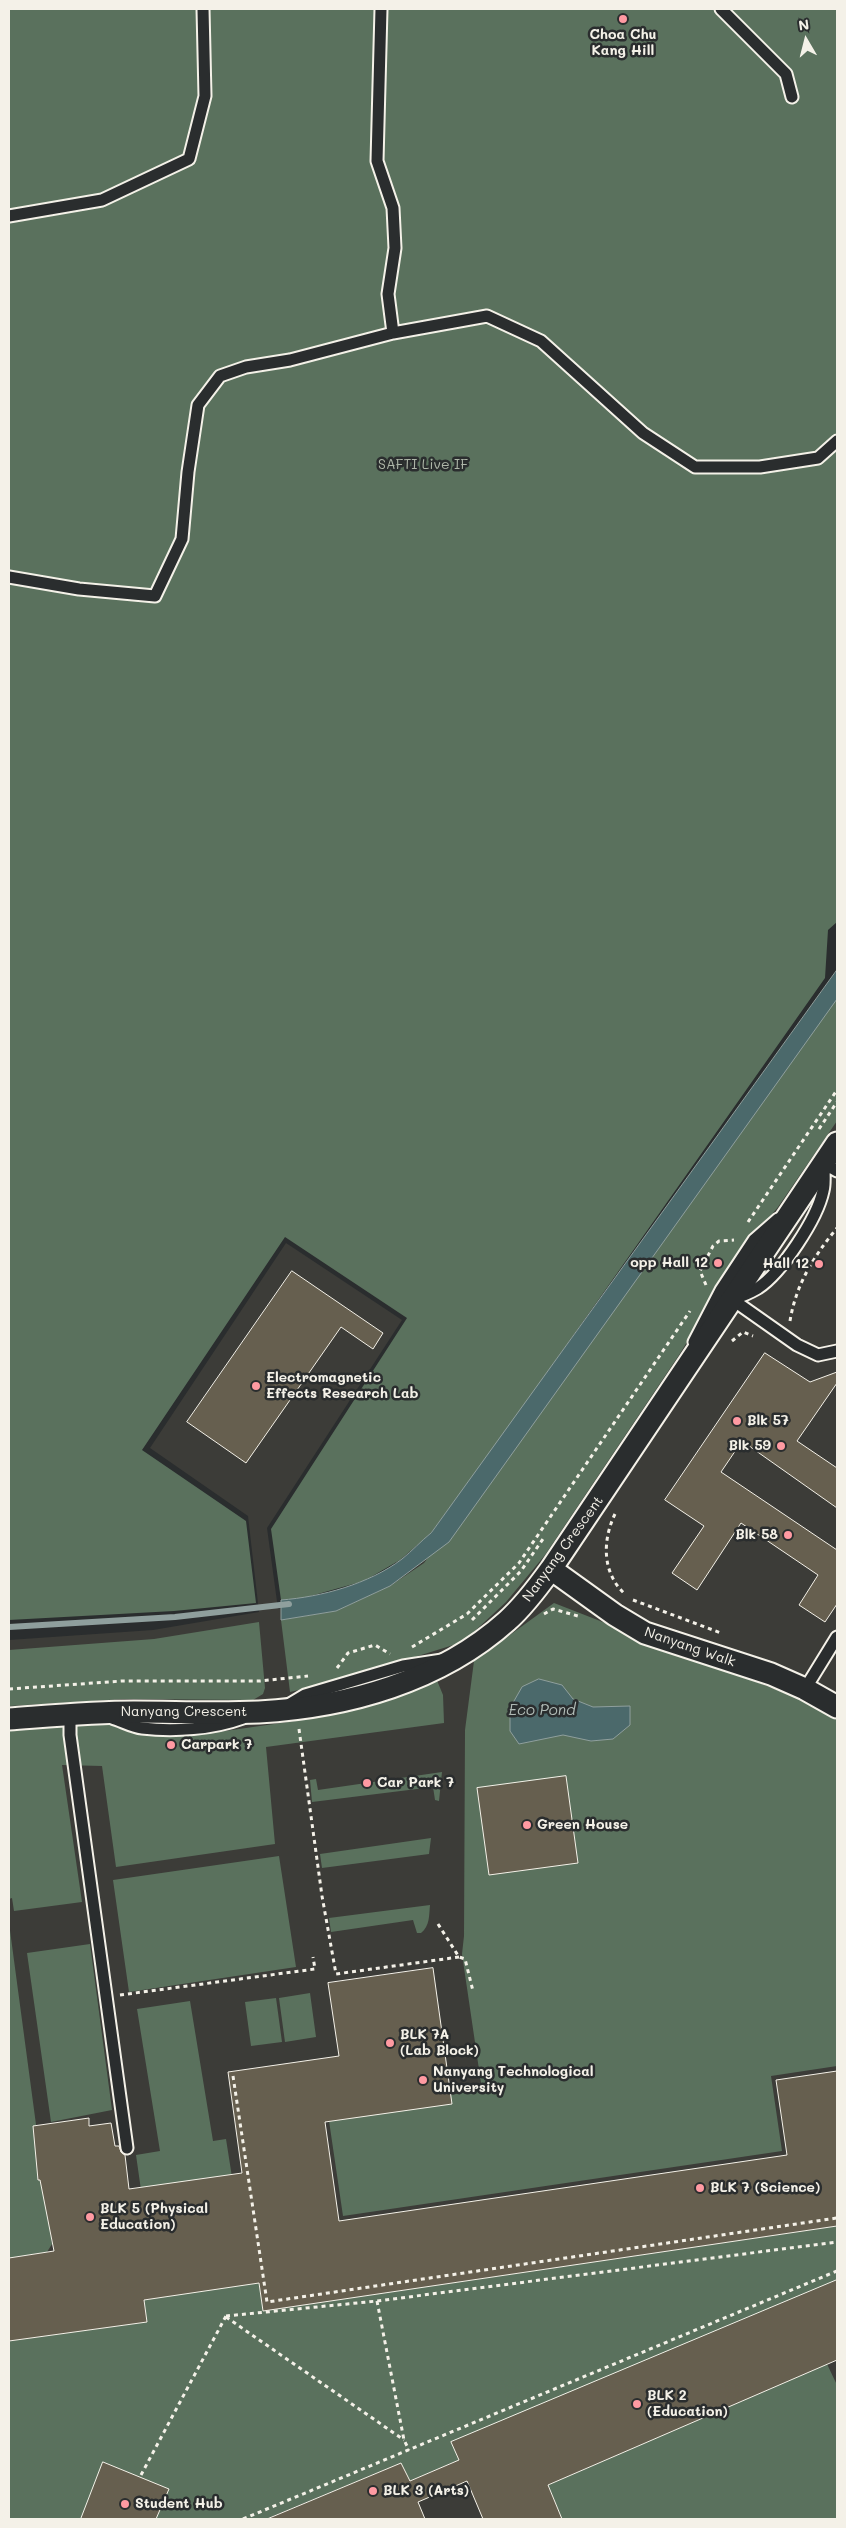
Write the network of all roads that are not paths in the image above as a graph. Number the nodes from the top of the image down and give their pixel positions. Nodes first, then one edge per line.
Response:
1 (203, 9) edge
2 (380, 9) edge
3 (721, 9) edge
4 (792, 97) dead end
5 (9, 216) edge
6 (393, 333) junction
7 (837, 441) edge
8 (9, 577) edge
9 (837, 1142) edge
10 (830, 1167) edge
11 (799, 1199) junction
12 (733, 1300) junction
13 (837, 1351) edge
14 (686, 1371) junction
15 (552, 1569) junction
16 (837, 1637) edge
17 (805, 1689) junction
18 (837, 1708) edge
19 (70, 1714) junction
20 (9, 1719) edge
21 (127, 2148) dead end

1 - 5 lane
2 - 6 lane
3 - 4 lane
6 - 7 lane
6 - 8 lane
9 - 10 street, Nanyang Crescent
10 - 11 street, Nanyang Crescent
10 - 12 lane
11 - 12 street, Nanyang Crescent
11 - 14 lane
12 - 13 lane
12 - 14 street, Nanyang Crescent
14 - 15 street, Nanyang Crescent
15 - 17 street, Nanyang Walk
15 - 19 street, Nanyang Crescent
16 - 17 lane
17 - 18 street, Nanyang Walk
19 - 20 street, Nanyang Crescent
19 - 21 lane

